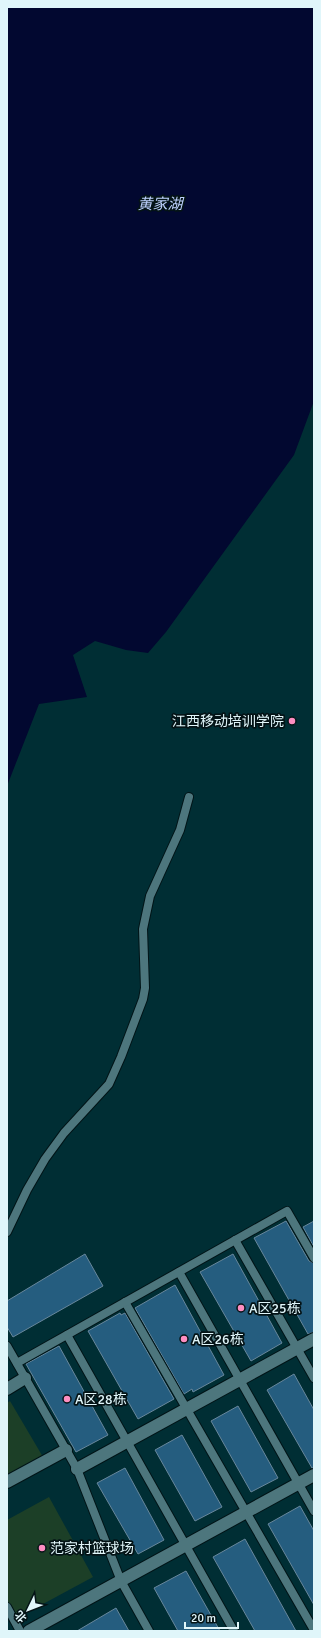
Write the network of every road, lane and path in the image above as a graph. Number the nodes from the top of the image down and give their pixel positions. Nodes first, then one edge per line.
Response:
1 (189, 797) dead end
2 (7, 1232) edge
3 (235, 1240) junction
4 (314, 1258) edge
5 (179, 1272) junction
6 (125, 1302) junction
7 (67, 1335) junction
8 (314, 1339) edge
9 (7, 1346) edge
10 (297, 1348) junction
11 (17, 1363) junction
12 (25, 1378) junction
13 (314, 1378) edge
14 (240, 1380) junction
15 (7, 1389) edge
16 (187, 1409) junction
17 (127, 1442) junction
18 (66, 1450) junction
19 (77, 1469) junction
20 (314, 1474) edge
21 (7, 1482) edge
22 (298, 1483) junction
23 (314, 1511) edge
24 (246, 1512) junction
25 (185, 1546) junction
26 (121, 1581) junction
27 (7, 1608) edge
28 (314, 1630) edge
29 (20, 1631) edge
30 (29, 1631) edge
31 (149, 1631) edge
32 (234, 1631) edge

1 - 2 lane
3 - 4 lane
3 - 5 lane
3 - 10 lane
5 - 6 lane
5 - 14 lane
6 - 7 lane
6 - 16 lane
7 - 11 lane
7 - 17 lane
8 - 10 street
9 - 11 lane
10 - 13 lane
10 - 14 street
11 - 12 lane
12 - 15 street
12 - 18 lane
14 - 16 street
14 - 22 lane
16 - 17 street
16 - 24 lane
17 - 19 street
17 - 25 lane
18 - 19 lane
18 - 21 street
19 - 26 lane
20 - 22 street
22 - 23 lane
22 - 24 street
24 - 25 street
24 - 28 lane
25 - 26 street
25 - 32 lane
26 - 30 street
26 - 31 lane
27 - 29 lane

